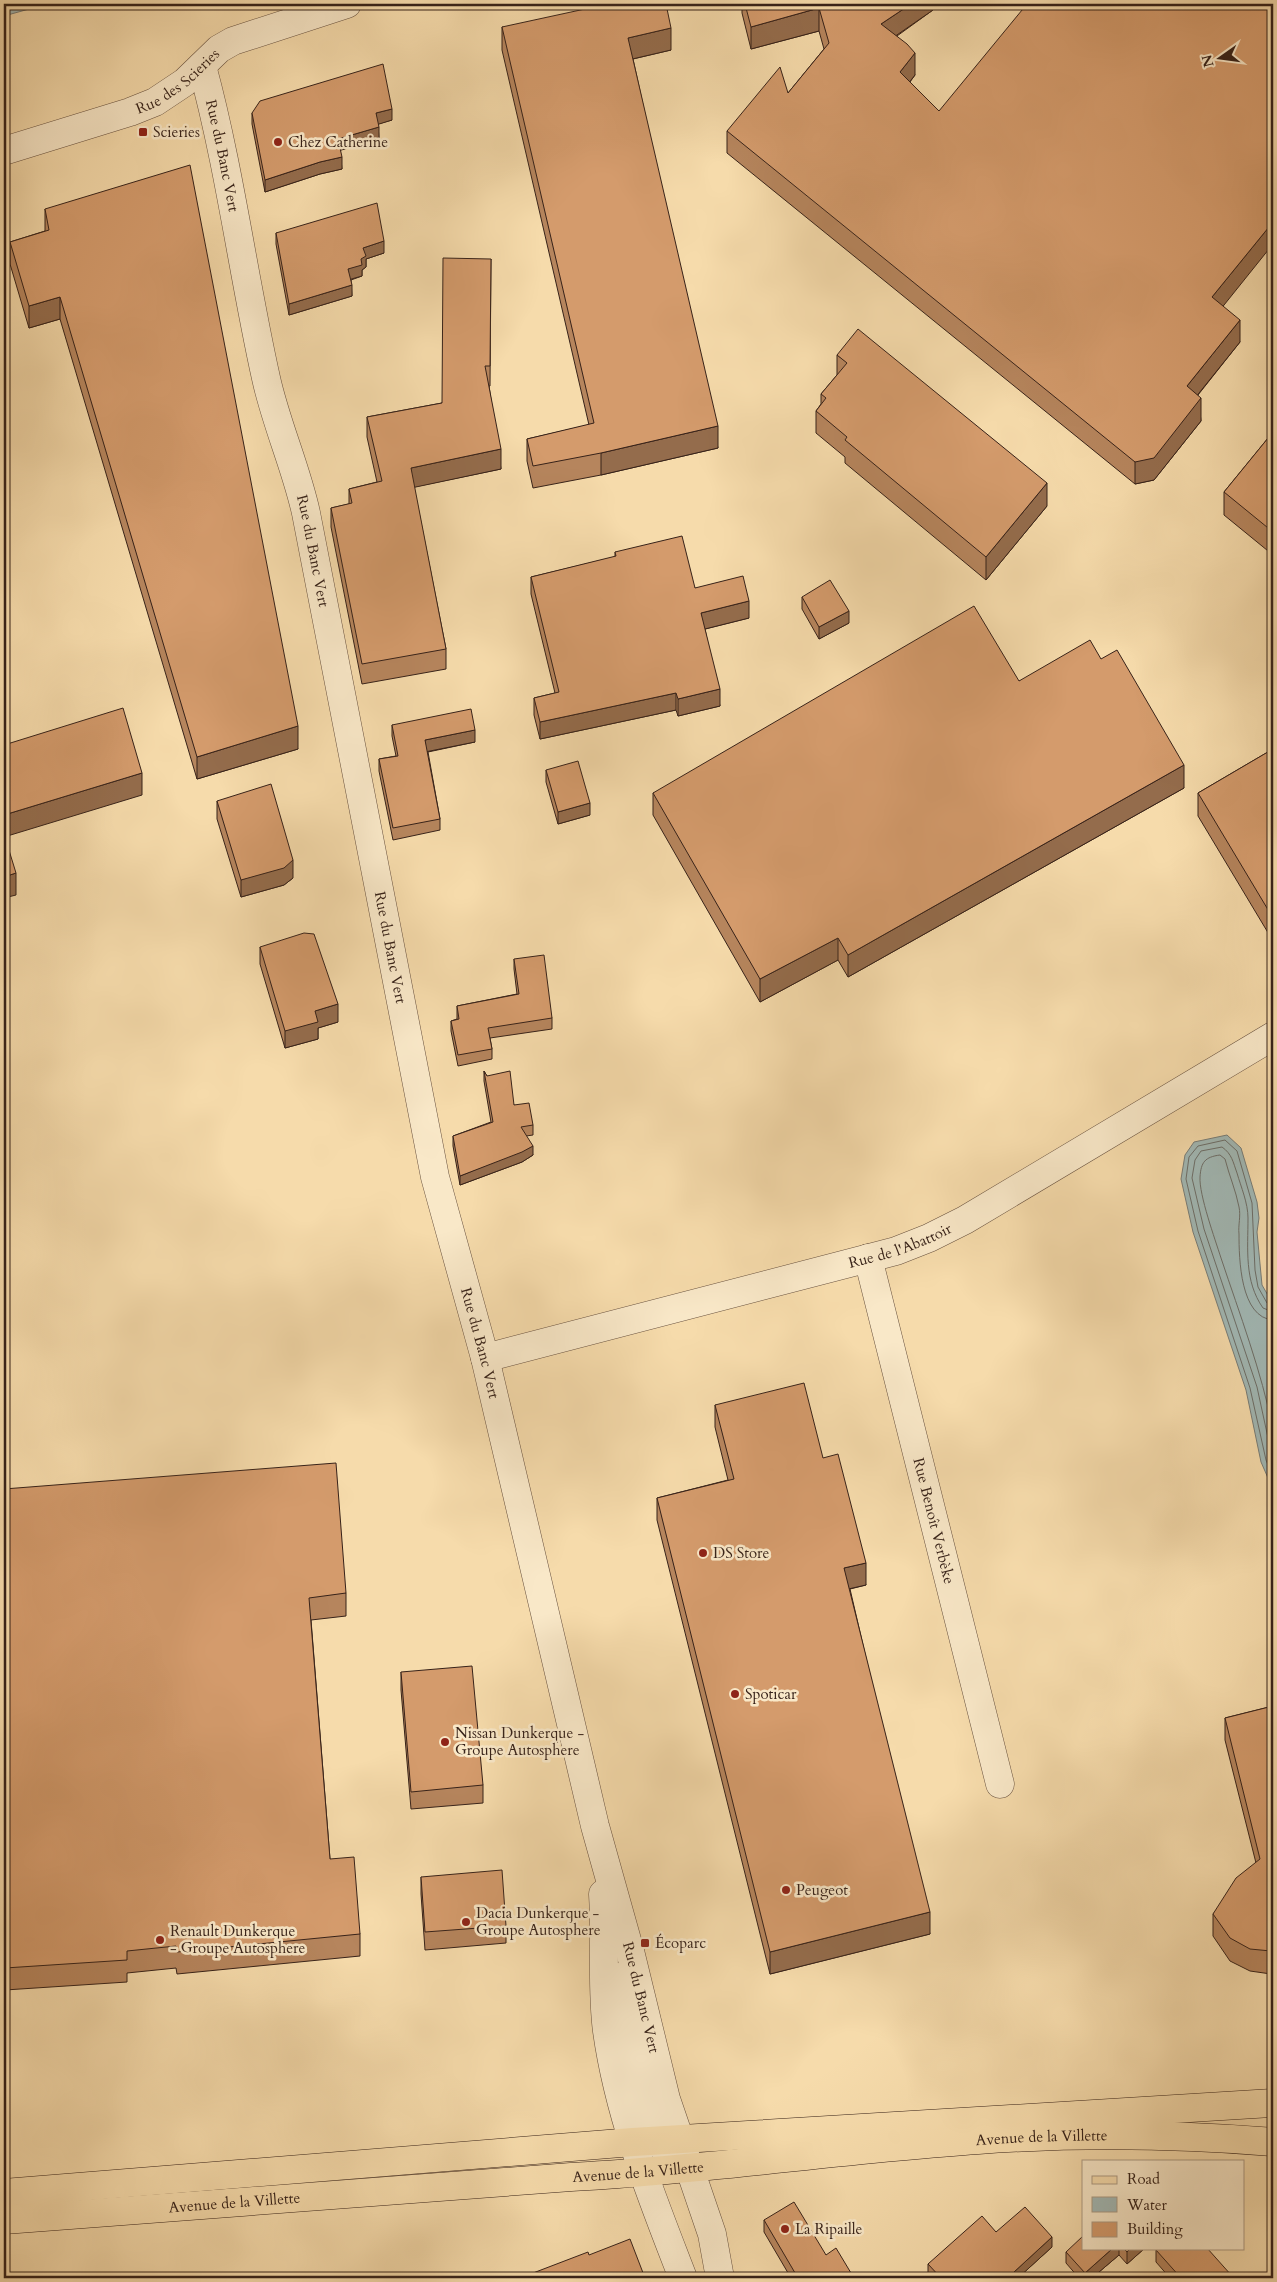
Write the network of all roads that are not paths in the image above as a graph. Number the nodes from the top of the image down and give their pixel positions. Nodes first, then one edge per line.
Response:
1 (347, 4) edge
2 (202, 66) junction
3 (4, 151) edge
4 (1273, 1036) edge
5 (868, 1258) junction
6 (485, 1358) junction
7 (1000, 1784) dead end
8 (595, 1826) junction
9 (1273, 2102) edge
10 (657, 2141) junction
11 (1273, 2142) edge
12 (690, 2168) junction
13 (653, 2172) junction
14 (4, 2193) edge
15 (4, 2220) edge
16 (683, 2278) edge
17 (700, 2278) edge
18 (720, 2278) edge

1 - 2 street, Rue des Scieries
2 - 3 street, Rue des Scieries
2 - 6 street, Rue du Banc Vert
4 - 5 street, Rue de l'Abattoir
5 - 6 street, Rue de l'Abattoir
5 - 7 street, Rue Benoît Verbèke
6 - 8 street, Rue du Banc Vert
8 - 10 street, Rue du Banc Vert
8 - 10 street, Rue du Banc Vert
9 - 10 main road, Avenue de la Villette
10 - 12 street, Rue du Banc Vert
10 - 13 street, Rue du Banc Vert
10 - 14 main road, Avenue de la Villette
11 - 12 main road, Avenue de la Villette
12 - 13 main road, Avenue de la Villette
12 - 18 street
13 - 15 main road, Avenue de la Villette
13 - 16 street, Rue du Banc Vert
13 - 17 street, Rue du Banc Vert

